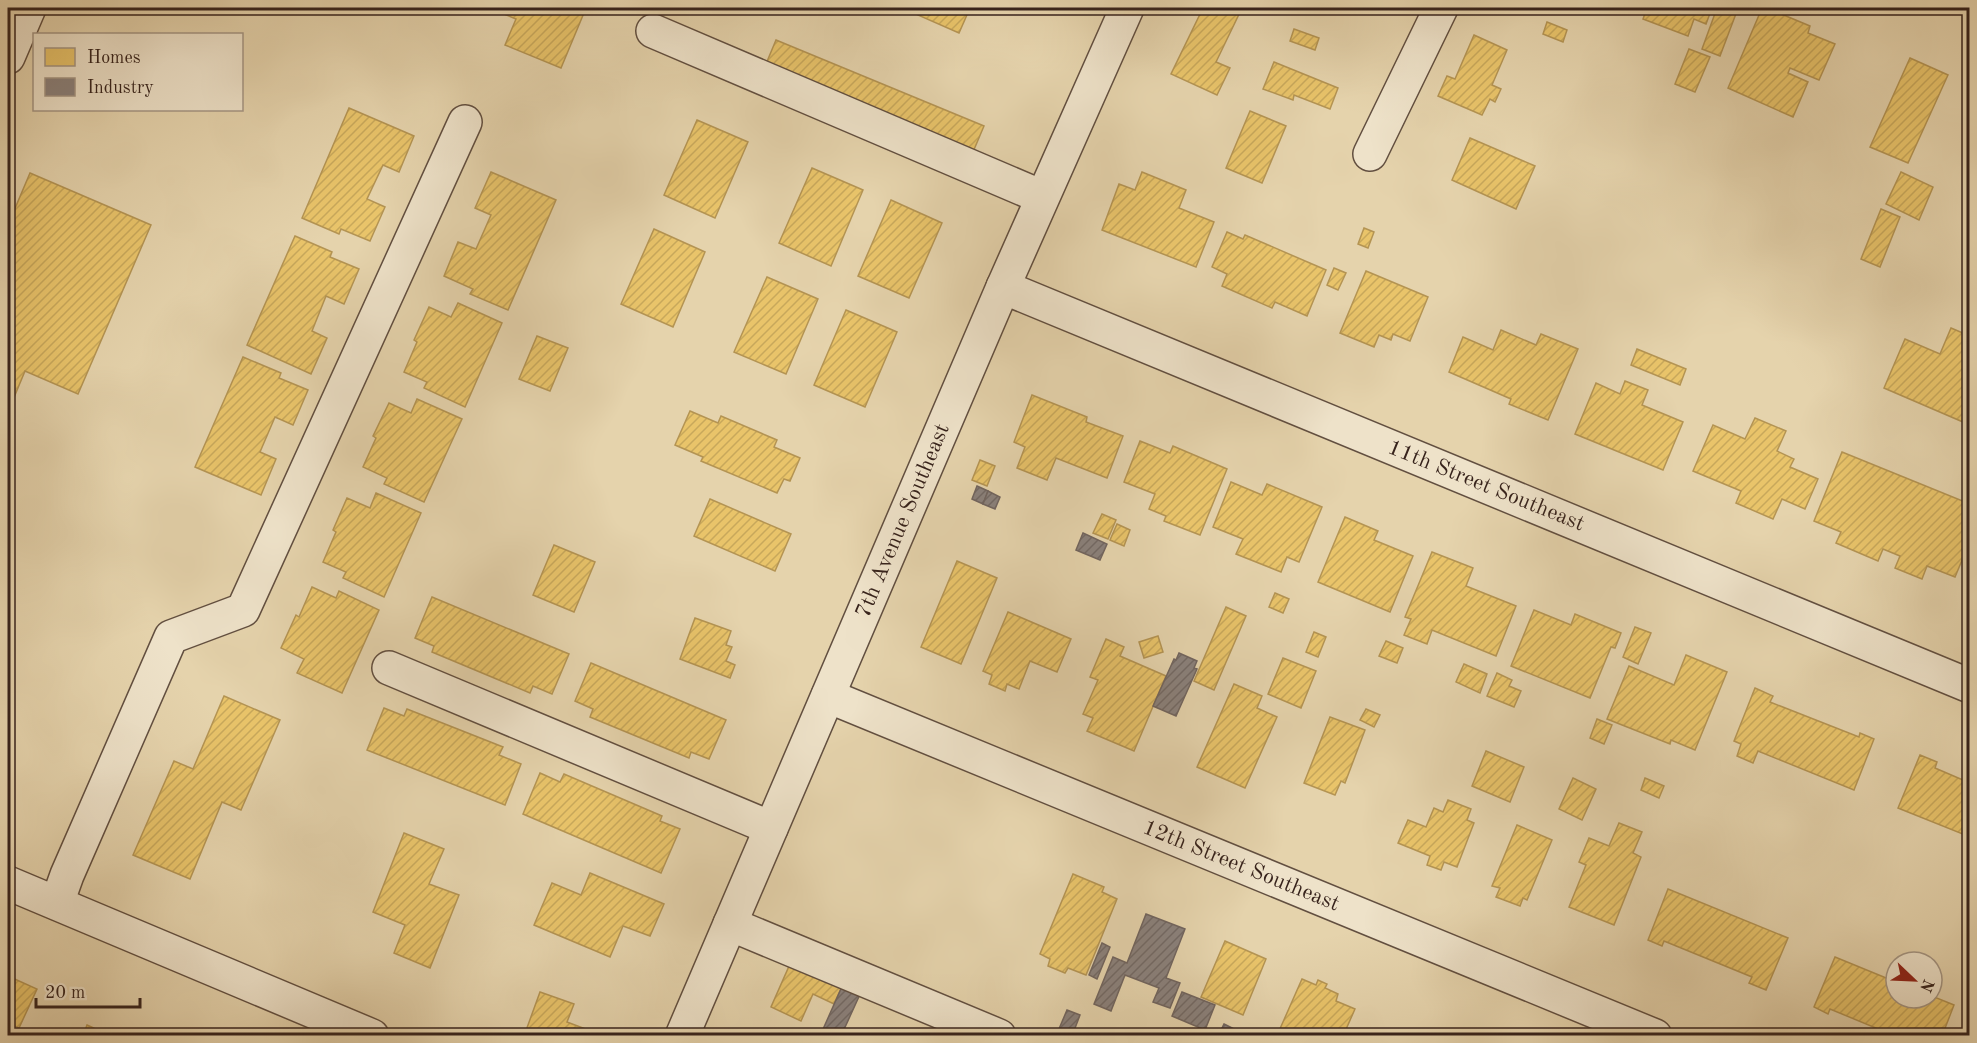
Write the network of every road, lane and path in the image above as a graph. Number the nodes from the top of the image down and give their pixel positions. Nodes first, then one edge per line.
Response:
1 (29, 8) edge
2 (1127, 8) edge
3 (1441, 8) edge
4 (653, 31) dead end
5 (8, 57) edge
6 (465, 122) dead end
7 (1370, 154) dead end
8 (1042, 197) junction
9 (1003, 287) junction
10 (389, 668) dead end
11 (1970, 686) edge
12 (828, 696) junction
13 (771, 828) junction
14 (8, 882) edge
15 (57, 903) junction
16 (730, 924) junction
17 (372, 1035) edge
18 (682, 1035) edge
19 (999, 1035) edge
20 (1655, 1035) edge

1 - 5 street
2 - 8 street, 7th Avenue Southeast
3 - 7 street
4 - 8 street
6 - 15 street
8 - 9 street, 7th Avenue Southeast
9 - 11 street, 11th Street Southeast
9 - 12 street, 7th Avenue Southeast
10 - 13 street
12 - 13 street, 7th Avenue Southeast
12 - 20 street, 12th Street Southeast
13 - 16 street, 7th Avenue Southeast
14 - 15 street
15 - 17 street
16 - 18 street, 7th Avenue Southeast
16 - 19 street

